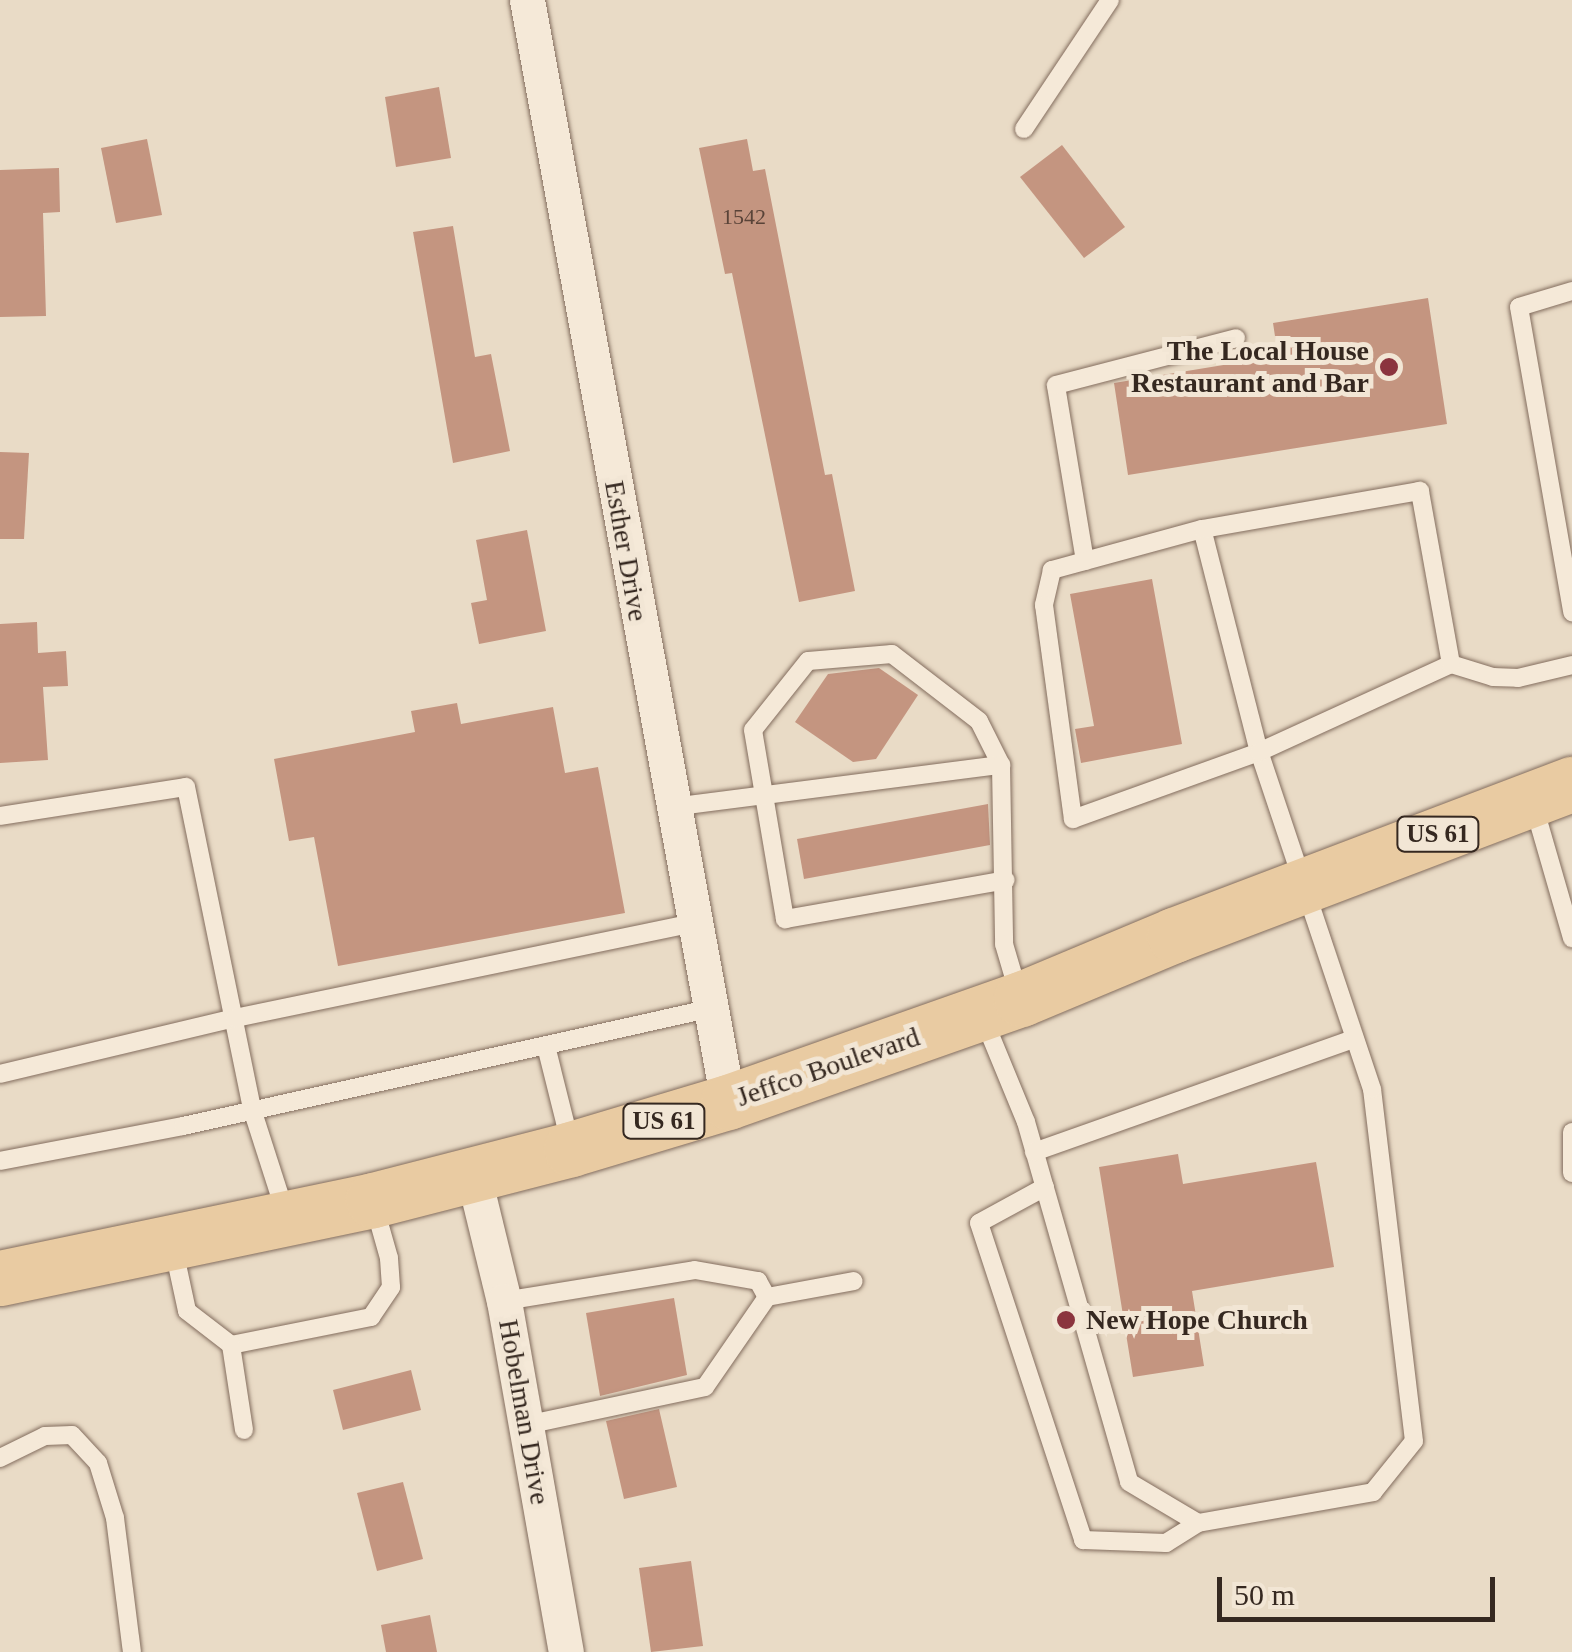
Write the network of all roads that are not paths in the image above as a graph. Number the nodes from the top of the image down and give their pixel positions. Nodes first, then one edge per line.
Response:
1 (527, 0) edge
2 (1110, 0) edge
3 (1024, 129) dead end
4 (1572, 292) edge
5 (1236, 338) dead end
6 (1202, 529) junction
7 (1085, 561) junction
8 (1567, 563) edge
9 (1572, 612) edge
10 (1451, 664) junction
11 (1572, 665) edge
12 (1258, 752) junction
13 (1002, 764) junction
14 (1552, 791) edge
15 (766, 793) junction
16 (672, 807) junction
17 (0, 816) edge
18 (1006, 880) junction
19 (1304, 885) junction
20 (695, 924) junction
21 (1572, 938) edge
22 (1001, 1006) junction
23 (708, 1010) junction
24 (235, 1018) junction
25 (1353, 1039) junction
26 (546, 1046) junction
27 (0, 1074) edge
28 (728, 1102) junction
29 (252, 1109) junction
30 (1572, 1132) edge
31 (572, 1149) junction
32 (1034, 1152) junction
33 (0, 1161) edge
34 (1572, 1173) edge
35 (473, 1174) junction
36 (1045, 1187) junction
37 (373, 1200) junction
38 (288, 1220) junction
39 (173, 1244) junction
40 (0, 1278) edge
41 (854, 1281) dead end
42 (767, 1297) junction
43 (504, 1301) junction
44 (231, 1344) junction
45 (526, 1425) junction
46 (244, 1430) dead end
47 (0, 1458) edge
48 (1198, 1523) junction
49 (132, 1652) edge
50 (566, 1652) edge

1 - 16 street, Esther Drive
2 - 3 lane
4 - 8 lane
5 - 7 lane
6 - 7 lane
6 - 10 lane
6 - 12 lane
7 - 12 lane
8 - 9 lane
10 - 11 lane
10 - 12 lane
12 - 19 lane
13 - 15 lane
13 - 15 lane
13 - 18 lane
14 - 19 main road, Jeffco Boulevard / US 61
14 - 21 lane
15 - 16 lane
15 - 18 lane
16 - 20 street, Esther Drive
17 - 24 lane
18 - 22 lane
19 - 22 main road, Jeffco Boulevard / US 61
19 - 25 lane
20 - 23 street, Esther Drive
20 - 24 lane
22 - 28 main road, Jeffco Boulevard / US 61
22 - 32 lane
23 - 26 lane
23 - 28 street, Esther Drive
24 - 27 lane
24 - 29 lane
25 - 32 lane
25 - 48 lane
26 - 29 lane
26 - 31 lane
28 - 31 main road, Jeffco Boulevard / US 61
29 - 33 lane
29 - 38 lane
30 - 34 lane
31 - 35 main road, Jeffco Boulevard / US 61
32 - 36 lane
35 - 37 main road, Jeffco Boulevard / US 61
35 - 43 street, Hobelman Drive
36 - 48 lane
36 - 48 lane
37 - 38 main road, Jeffco Boulevard / US 61
37 - 44 lane
38 - 39 main road, Jeffco Boulevard / US 61
39 - 40 main road, Jeffco Boulevard / US 61
39 - 44 lane
41 - 42 lane
42 - 43 lane
42 - 45 lane
43 - 45 street, Hobelman Drive
44 - 46 lane
45 - 50 street, Hobelman Drive
47 - 49 lane

